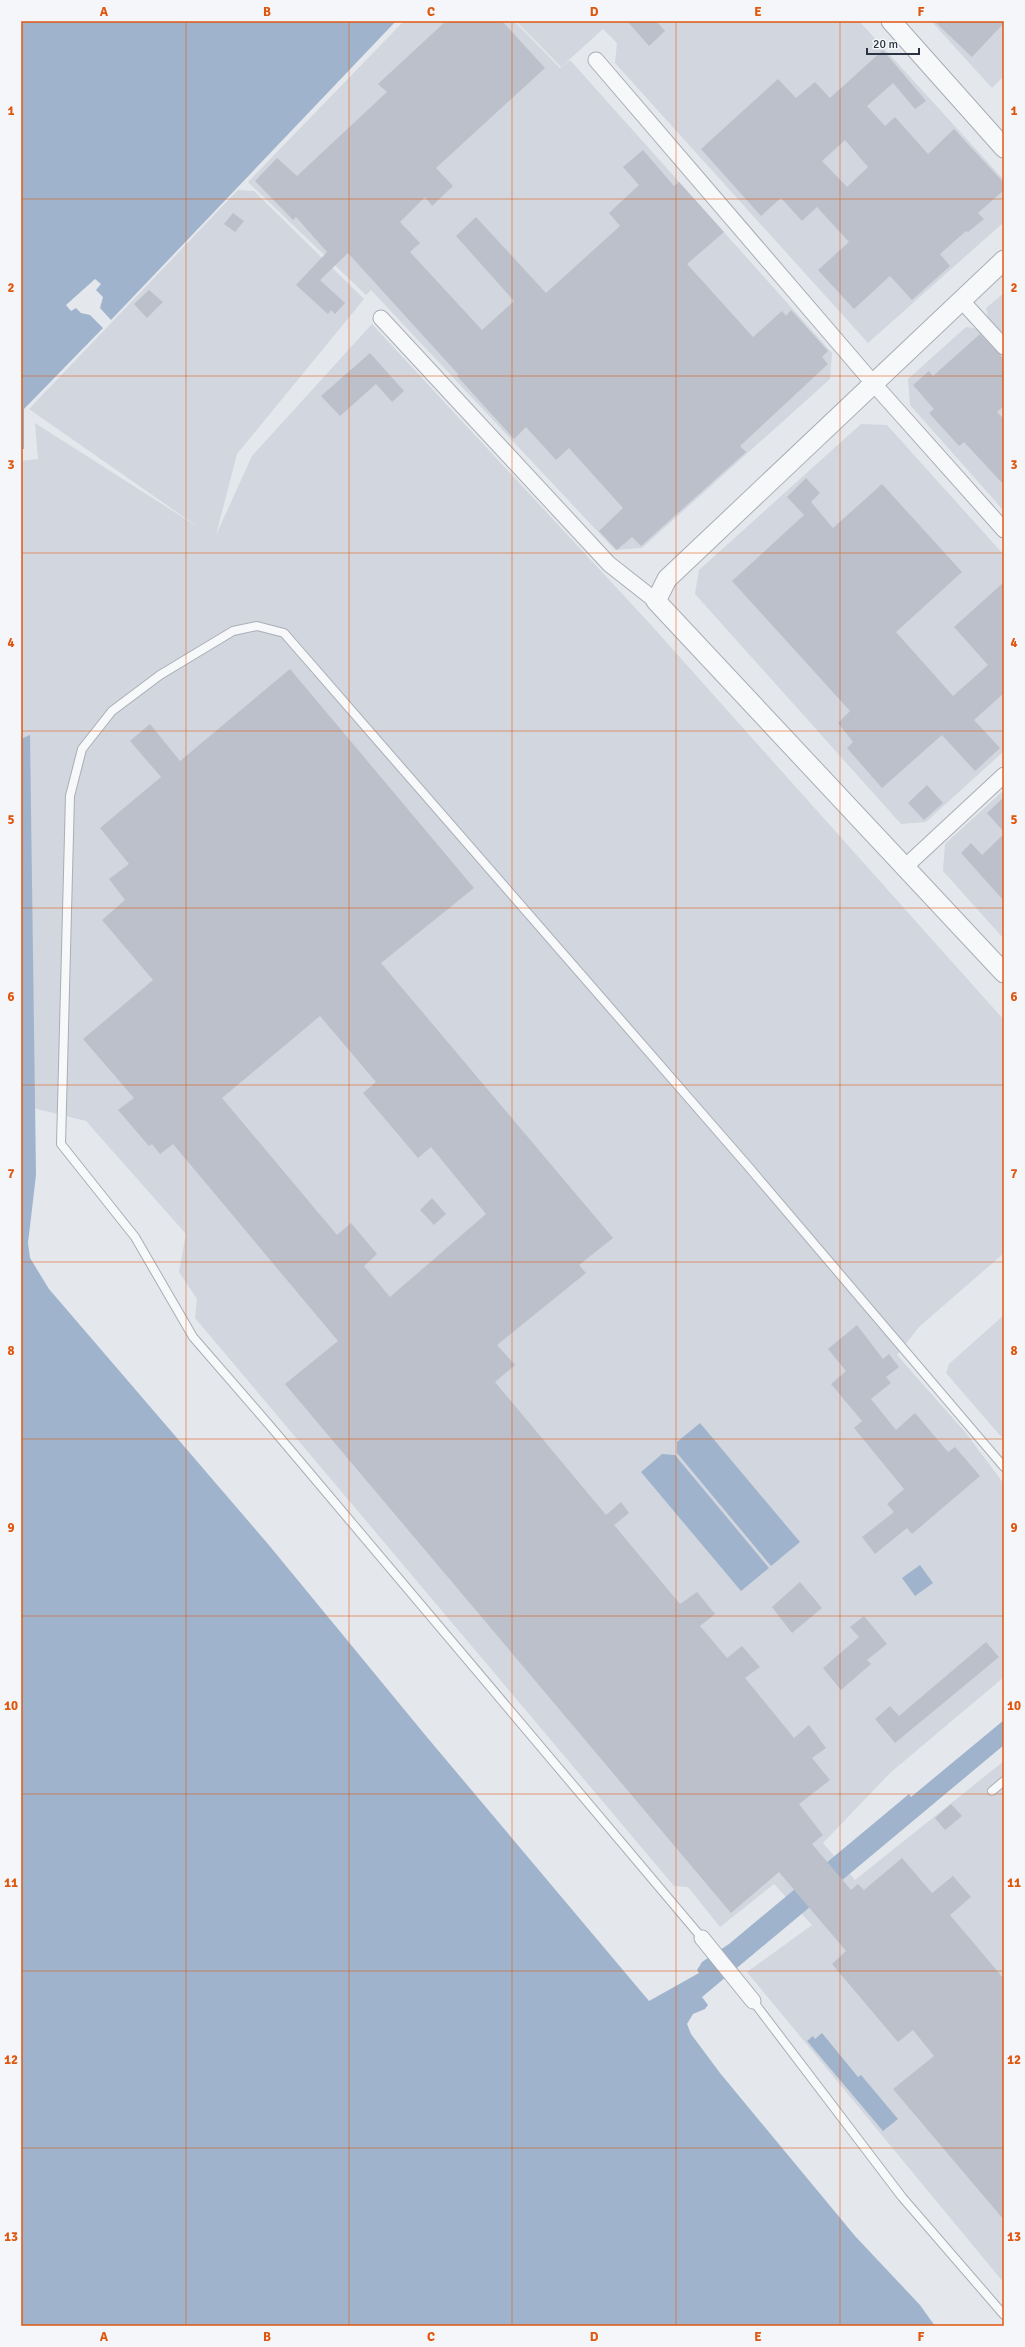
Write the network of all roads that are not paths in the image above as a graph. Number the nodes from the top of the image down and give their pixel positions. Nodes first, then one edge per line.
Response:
1 (891, 21) edge
2 (596, 60) dead end
3 (1004, 148) edge
4 (1004, 260) edge
5 (961, 300) junction
6 (381, 318) dead end
7 (1004, 347) edge
8 (872, 383) junction
9 (1004, 530) edge
10 (656, 601) junction
11 (1004, 775) edge
12 (906, 866) junction
13 (1004, 973) edge
14 (1004, 1467) edge
15 (1004, 1781) edge
16 (992, 1791) dead end
17 (702, 1938) joint
18 (754, 2001) joint
19 (1004, 2315) edge

1 - 3 street
2 - 8 street
4 - 5 street
5 - 7 street
5 - 8 street
6 - 10 street
8 - 9 street
8 - 10 street
10 - 12 street
11 - 12 street
12 - 13 street
14 - 17 lane
15 - 16 lane
17 - 18 street
18 - 19 lane

